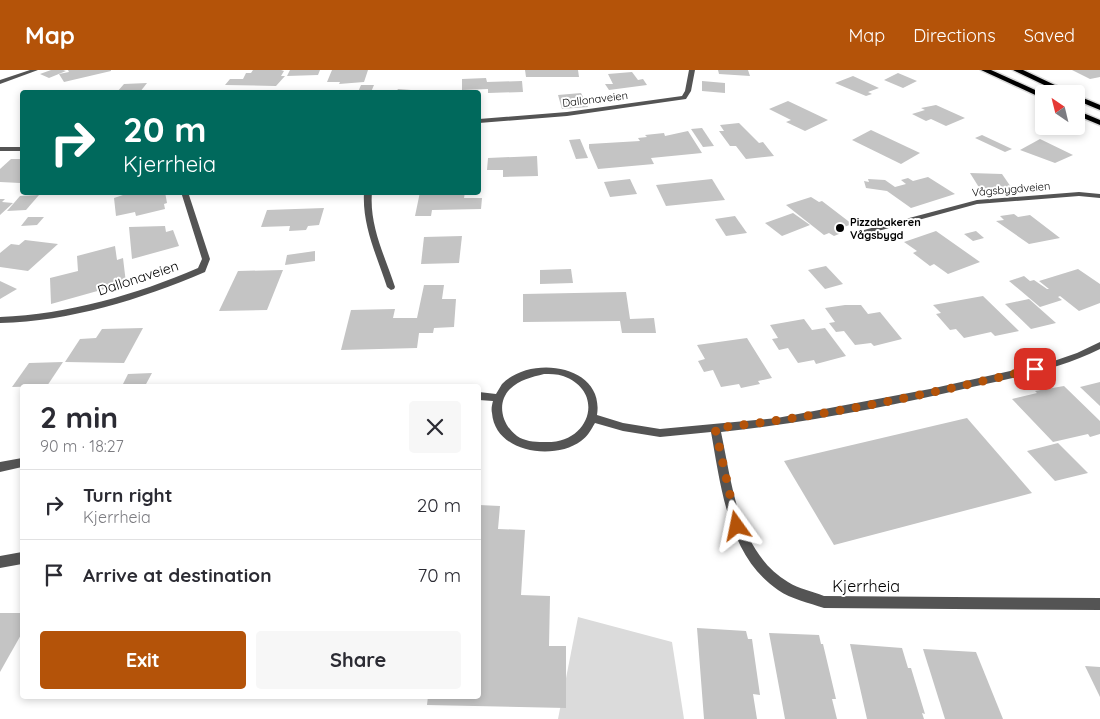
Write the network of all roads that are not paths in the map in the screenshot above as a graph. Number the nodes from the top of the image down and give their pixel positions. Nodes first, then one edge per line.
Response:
1 (35, 70) edge
2 (692, 70) edge
3 (985, 70) edge
4 (1018, 70) edge
5 (0, 82) edge
6 (1050, 85) edge
7 (1035, 93) edge
8 (1085, 101) edge
9 (1100, 108) edge
10 (1085, 116) edge
11 (481, 121) edge
12 (1100, 123) edge
13 (0, 149) edge
14 (20, 149) edge
15 (185, 195) edge
16 (368, 195) edge
17 (1100, 196) edge
18 (867, 232) dead end
19 (392, 287) dead end
20 (0, 320) edge
21 (1100, 345) edge
22 (481, 396) edge
23 (497, 398) junction
24 (593, 418) junction
25 (715, 428) junction
26 (20, 463) edge
27 (0, 467) edge
28 (20, 558) edge
29 (0, 562) edge
30 (1100, 604) edge

1 - 5 street
2 - 11 street, Dallonaveien
3 - 7 main road
4 - 6 main road
8 - 9 main road
10 - 12 main road
13 - 14 street
15 - 20 street, Dallonaveien
16 - 19 street
17 - 18 street, Vågsbygdveien
21 - 25 street
22 - 23 street
23 - 24 street
23 - 24 street
24 - 25 street
25 - 30 street, Kjerrheia
26 - 27 street
28 - 29 street

